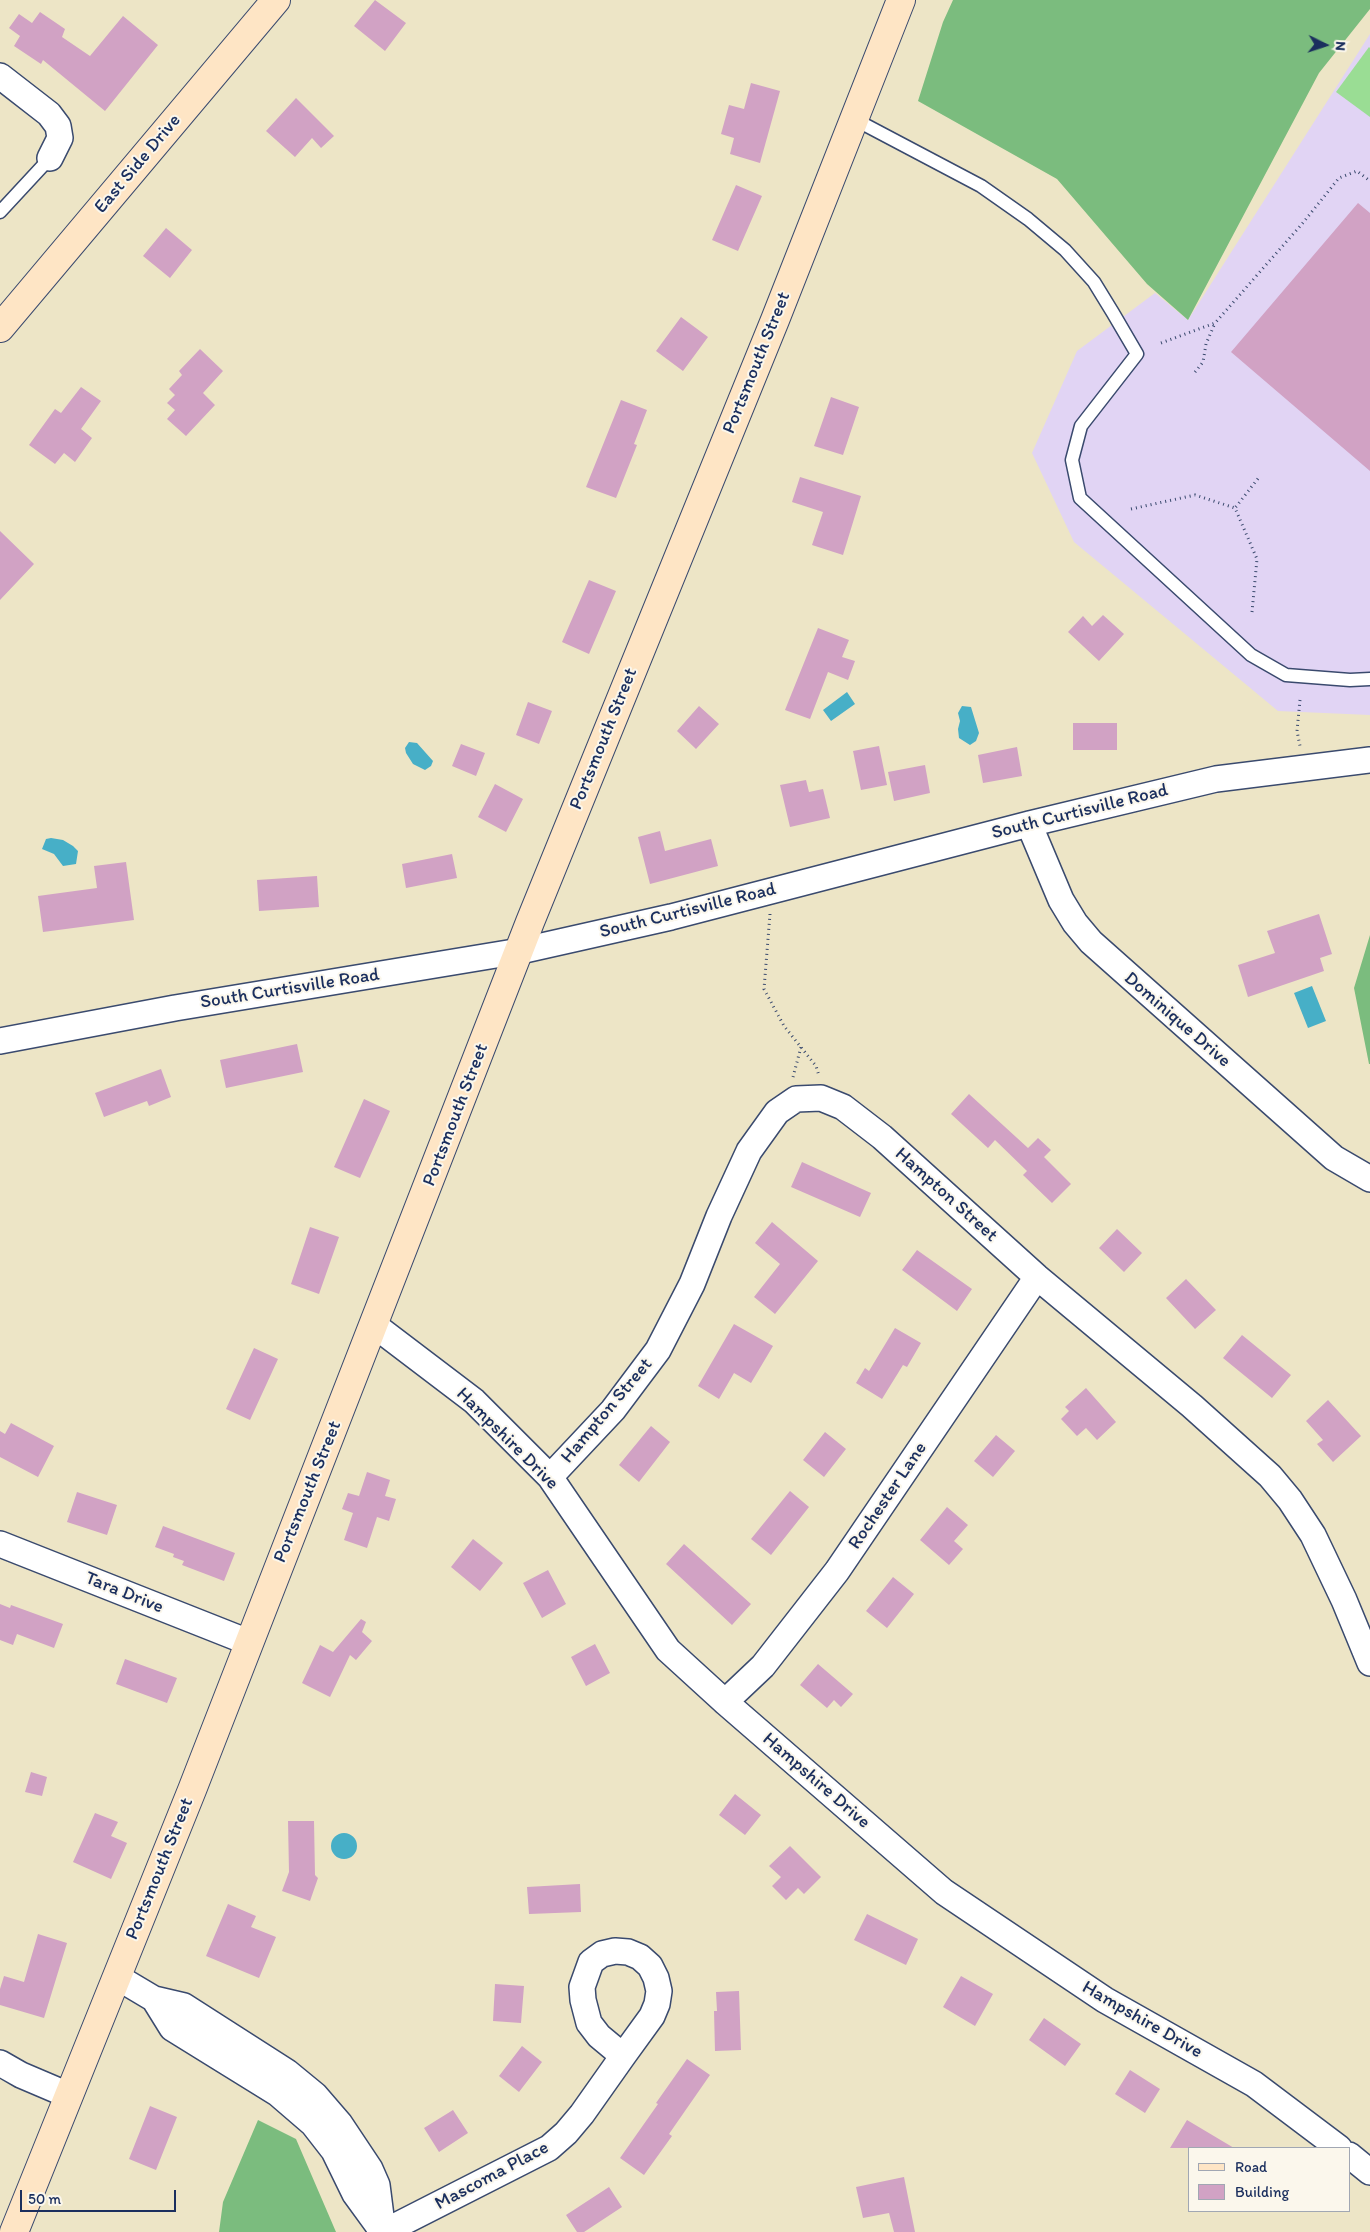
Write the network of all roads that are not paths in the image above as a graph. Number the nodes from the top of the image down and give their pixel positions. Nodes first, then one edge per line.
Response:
1 (276, 0) edge
2 (901, 0) edge
3 (0, 76) edge
4 (854, 118) junction
5 (50, 158) joint
6 (0, 212) edge
7 (0, 328) edge
8 (1370, 679) edge
9 (1370, 760) edge
10 (1029, 824) junction
11 (520, 951) junction
12 (0, 1041) edge
13 (1370, 1179) edge
14 (1037, 1277) junction
15 (374, 1325) junction
16 (550, 1477) junction
17 (0, 1544) edge
18 (248, 1642) junction
19 (1370, 1663) edge
20 (725, 1702) junction
21 (117, 1977) junction
22 (623, 2056) dead end
23 (0, 2063) edge
24 (68, 2095) junction
25 (1338, 2147) edge
26 (1350, 2156) edge
27 (1370, 2172) edge
28 (14, 2232) edge
29 (383, 2232) edge

1 - 7 street, East Side Drive
2 - 4 street, Portsmouth Street
3 - 5 street
4 - 8 lane
4 - 11 street, Portsmouth Street
5 - 6 lane
9 - 10 street, South Curtisville Road
10 - 11 street, South Curtisville Road
10 - 13 street, Dominique Drive
11 - 12 street, South Curtisville Road
11 - 15 street, Portsmouth Street
14 - 16 street, Hampton Street
14 - 19 street, Hampton Street
14 - 20 street, Rochester Lane
15 - 16 street, Hampshire Drive
15 - 18 street, Portsmouth Street
16 - 20 street, Hampshire Drive
17 - 18 street, Tara Drive
18 - 21 street, Portsmouth Street
20 - 25 street, Hampshire Drive
21 - 24 street, Portsmouth Street
21 - 29 street
22 - 29 street, Mascoma Place
23 - 24 street
24 - 28 street, Portsmouth Street
26 - 27 street

